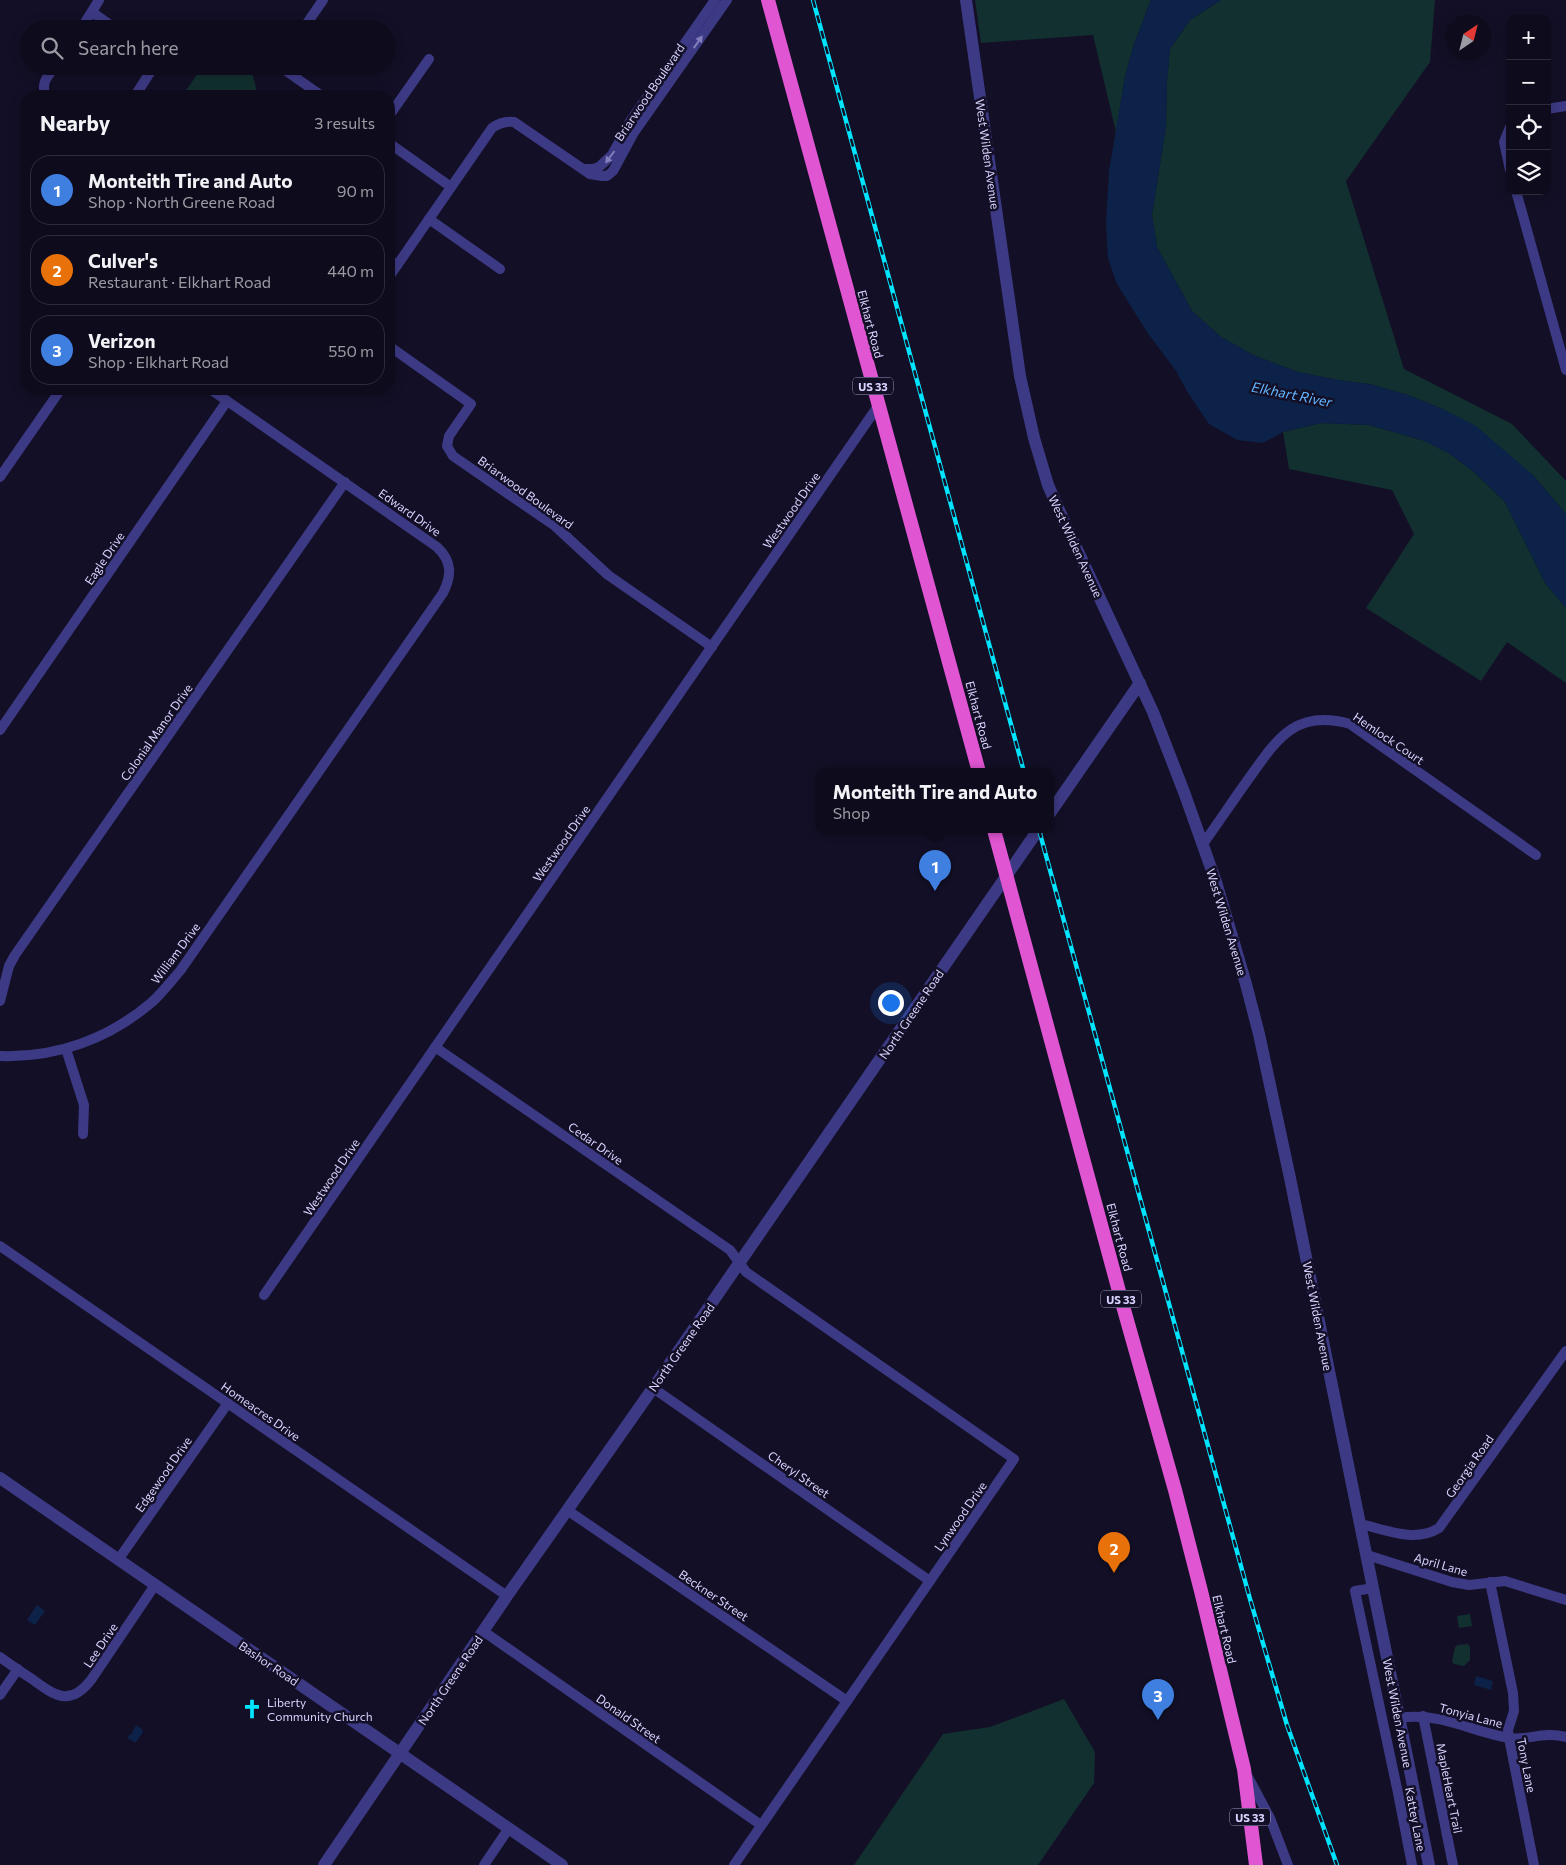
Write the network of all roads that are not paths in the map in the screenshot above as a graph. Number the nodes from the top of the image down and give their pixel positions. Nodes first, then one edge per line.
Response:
1 (99, 0) edge
2 (323, 0) edge
3 (715, 0) edge
4 (727, 0) edge
5 (768, 0) edge
6 (966, 0) edge
7 (92, 12) junction
8 (87, 20) edge
9 (103, 20) edge
10 (309, 20) edge
11 (429, 59) dead end
12 (50, 75) edge
13 (148, 75) edge
14 (292, 75) edge
15 (44, 90) edge
16 (139, 90) edge
17 (313, 90) edge
18 (1566, 106) edge
19 (395, 107) edge
20 (1551, 108) edge
21 (1506, 136) edge
22 (395, 147) edge
23 (1506, 151) edge
24 (582, 169) junction
25 (451, 186) junction
26 (1517, 195) edge
27 (429, 219) junction
28 (395, 261) edge
29 (500, 269) dead end
30 (395, 350) edge
31 (1566, 370) edge
32 (57, 395) edge
33 (219, 395) edge
34 (227, 400) junction
35 (878, 406) junction
36 (0, 477) edge
37 (345, 482) junction
38 (712, 647) junction
39 (1140, 683) junction
40 (0, 730) edge
41 (978, 768) edge
42 (311, 782) joint
43 (1054, 807) edge
44 (995, 833) edge
45 (1036, 833) edge
46 (1203, 844) junction
47 (1536, 855) dead end
48 (1006, 874) junction
49 (0, 1001) edge
50 (435, 1047) junction
51 (66, 1049) junction
52 (0, 1056) edge
53 (82, 1134) dead end
54 (0, 1246) edge
55 (739, 1263) junction
56 (264, 1295) dead end
57 (1566, 1351) edge
58 (653, 1388) junction
59 (228, 1403) junction
60 (0, 1478) edge
61 (567, 1510) junction
62 (1360, 1524) junction
63 (1367, 1555) junction
64 (118, 1560) junction
65 (930, 1582) junction
66 (1490, 1582) junction
67 (155, 1585) junction
68 (1373, 1588) junction
69 (507, 1596) junction
70 (1566, 1600) edge
71 (483, 1631) junction
72 (0, 1657) edge
73 (18, 1669) junction
74 (0, 1695) edge
75 (847, 1701) junction
76 (1422, 1716) junction
77 (1399, 1718) junction
78 (1566, 1737) edge
79 (1508, 1738) junction
80 (400, 1752) junction
81 (1408, 1763) junction
82 (1393, 1766) junction
83 (1244, 1769) junction
84 (761, 1825) junction
85 (509, 1828) junction
86 (324, 1865) edge
87 (484, 1865) edge
88 (562, 1865) edge
89 (734, 1865) edge
90 (1256, 1865) edge
91 (1288, 1865) edge
92 (1412, 1865) edge
93 (1429, 1865) edge
94 (1453, 1865) edge
95 (1534, 1865) edge

1 - 7 street
2 - 10 street
3 -> 24 street, Briarwood Boulevard
24 -> 4 street, Briarwood Boulevard
5 - 35 highway, Elkhart Road / US 33
6 - 39 street, West Wilden Avenue
7 - 8 street
7 - 9 street
11 - 19 street
12 - 15 street
13 - 16 street
14 - 17 street
18 - 20 street
21 - 23 street
22 - 25 street
24 - 25 street, Briarwood Boulevard
25 - 27 street, Briarwood Boulevard
26 - 31 street
27 - 28 street, Briarwood Boulevard
27 - 29 street
30 - 38 street, Briarwood Boulevard
32 - 36 street
33 - 34 street, Edward Drive
34 - 37 street, Edward Drive
34 - 40 street, Eagle Drive
35 - 38 street, Westwood Drive
35 - 41 highway, Elkhart Road / US 33
37 - 42 street, Edward Drive
37 - 49 street, Colonial Manor Drive
38 - 50 street, Westwood Drive
39 - 43 street
39 - 46 street, West Wilden Avenue
42 - 51 street, William Drive
44 - 48 highway, Elkhart Road / US 33
45 - 48 street, North Greene Road
46 - 47 street, Hemlock Court
46 - 62 street, West Wilden Avenue
48 - 55 street, North Greene Road
48 - 83 highway, Elkhart Road / US 33
50 - 55 street, Cedar Drive
50 - 56 street, Westwood Drive
51 - 52 street, William Drive
51 - 53 street
54 - 59 street, Homeacres Drive
55 - 58 street, North Greene Road
55 - 65 street, Lynwood Drive
57 - 62 street, Georgia Road
58 - 61 street, North Greene Road
58 - 65 street, Cheryl Street
59 - 64 street, Edgewood Drive
59 - 69 street, Homeacres Drive
60 - 64 street, Bashor Road
61 - 69 street, North Greene Road
61 - 75 street, Beckner Street
62 - 63 street, West Wilden Avenue
63 - 66 street, April Lane
63 - 68 street, West Wilden Avenue
64 - 67 street, Bashor Road
65 - 75 street, Lynwood Drive
66 - 70 street, April Lane
66 - 79 street, Tony Lane
67 - 73 street, Lee Drive
67 - 80 street, Bashor Road
68 - 77 street, West Wilden Avenue
68 - 82 street, Kattey Lane
69 - 71 street, North Greene Road
71 - 80 street, North Greene Road
71 - 84 street, Donald Street
72 - 73 street
73 - 74 street
75 - 84 street, Lynwood Drive
76 - 77 street, Tonyia Lane
76 - 79 street, Tonyia Lane
76 - 94 street, MapleHeart Trail
77 - 81 street, West Wilden Avenue
78 - 79 street, Tonyia Lane
79 - 95 street, Tony Lane
80 - 85 street, Bashor Road
80 - 86 street, North Greene Road
81 - 82 street
81 - 93 street, West Wilden Avenue
82 - 92 street, Kattey Lane
83 - 90 highway, US 33
83 - 91 street
84 - 89 street, Lynwood Drive
85 - 87 street
85 - 88 street, Bashor Road

